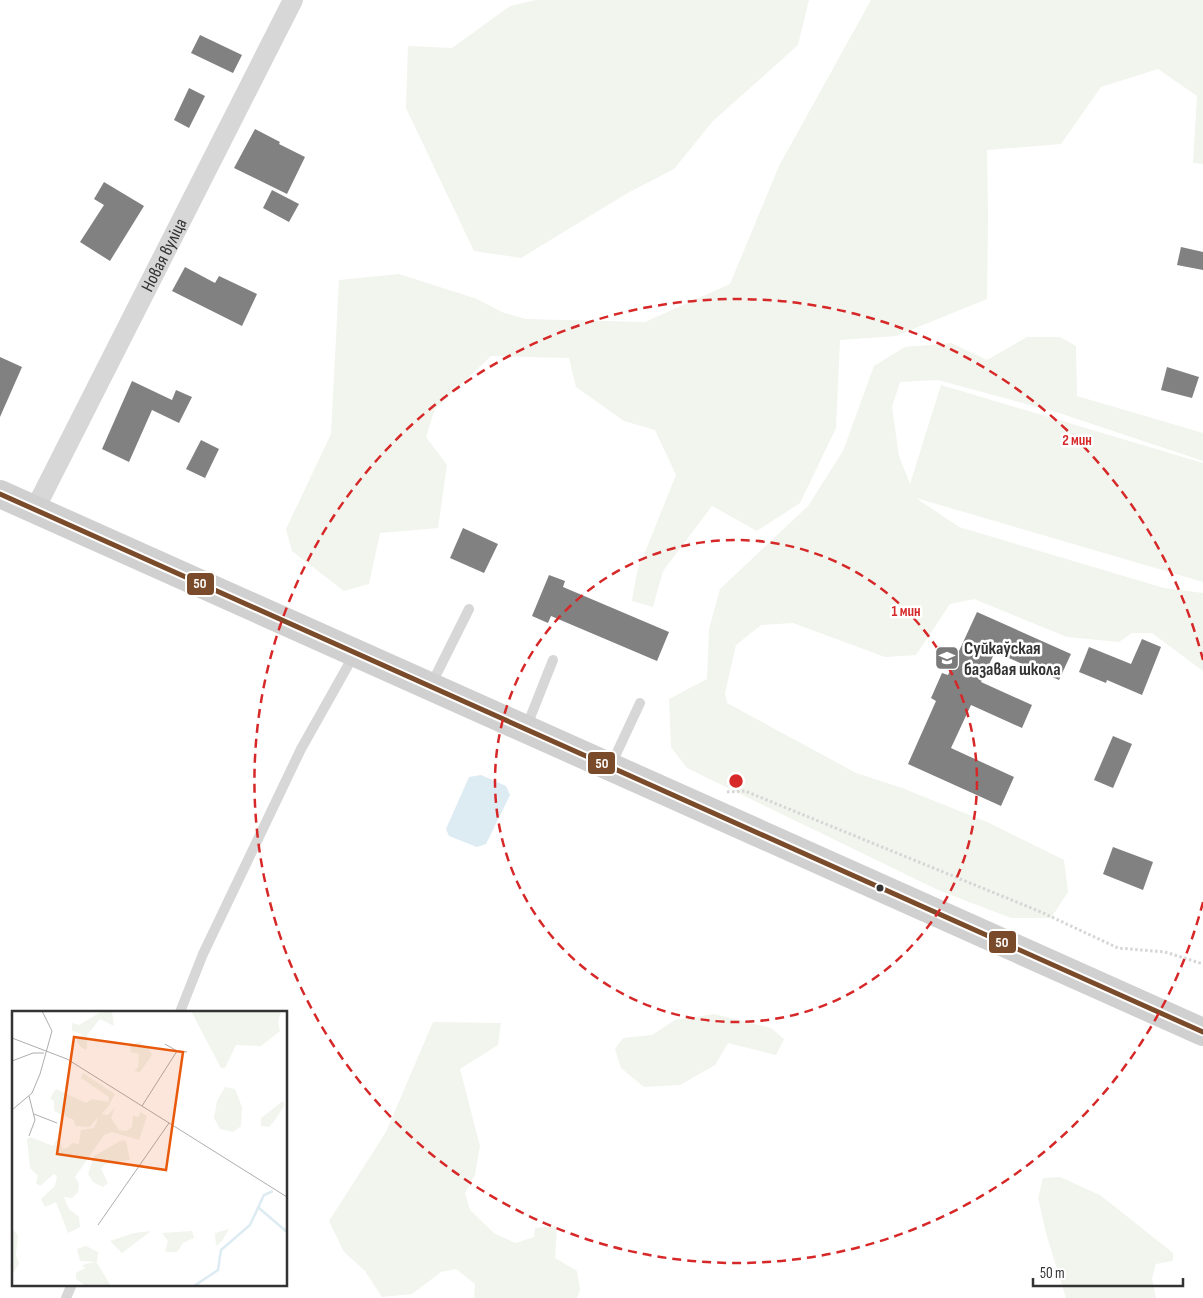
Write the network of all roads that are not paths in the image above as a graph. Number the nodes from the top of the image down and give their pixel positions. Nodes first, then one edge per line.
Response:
1 (293, 0) edge
2 (0, 494) edge
3 (35, 509) junction
4 (469, 609) dead end
5 (356, 652) junction
6 (553, 660) dead end
7 (431, 686) junction
8 (640, 703) dead end
9 (526, 729) junction
10 (610, 766) junction
11 (180, 1011) edge
12 (1203, 1032) edge
13 (71, 1286) edge
14 (66, 1298) edge

1 - 3 street, Новая вуліца
2 - 3 main road
3 - 5 main road
4 - 7 lane
5 - 7 main road
5 - 11 lane
6 - 9 lane
7 - 9 main road
8 - 10 lane
9 - 10 main road
10 - 12 main road
13 - 14 lane

